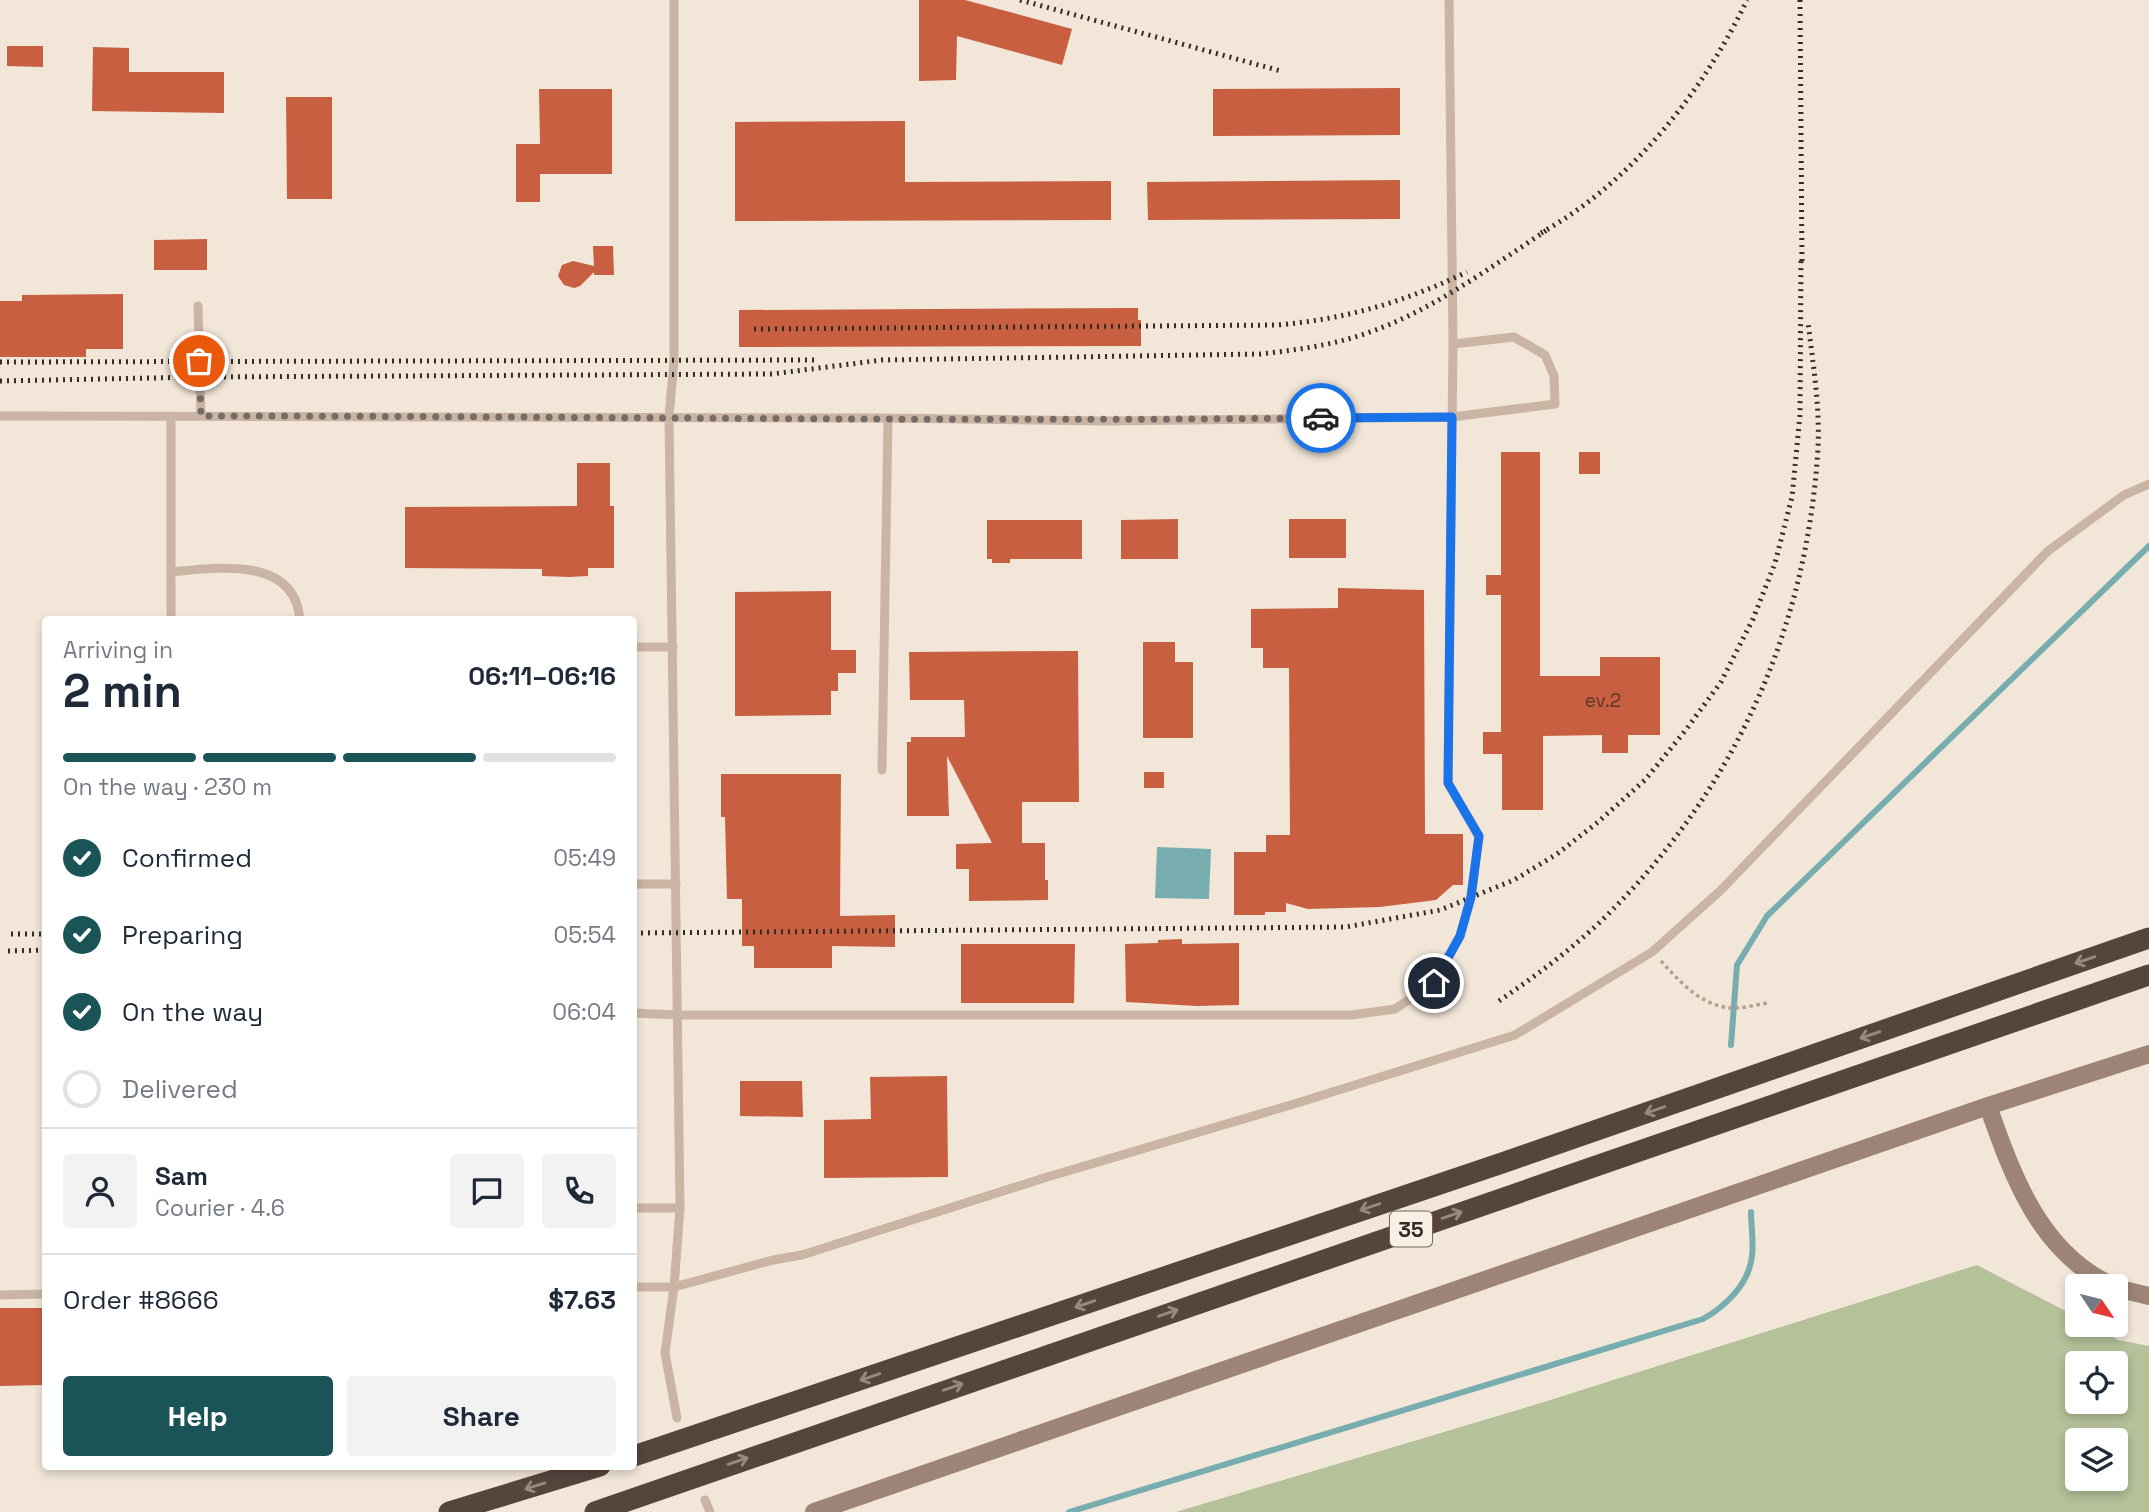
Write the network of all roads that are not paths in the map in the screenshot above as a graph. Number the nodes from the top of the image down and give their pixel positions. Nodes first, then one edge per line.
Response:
1 (674, 0) edge
2 (1449, 0) edge
3 (198, 306) dead end
4 (1453, 344) junction
5 (0, 415) edge
6 (201, 416) junction
7 (171, 417) junction
8 (669, 417) junction
9 (1452, 417) junction
10 (888, 418) junction
11 (2149, 484) edge
12 (171, 572) junction
13 (171, 616) edge
14 (300, 616) edge
15 (637, 647) edge
16 (673, 647) junction
17 (882, 770) dead end
18 (637, 884) edge
19 (676, 884) junction
20 (2149, 938) edge
21 (2149, 975) edge
22 (637, 1013) edge
23 (678, 1015) junction
24 (2149, 1054) edge
25 (1989, 1107) junction
26 (637, 1208) edge
27 (680, 1208) junction
28 (2091, 1274) edge
29 (637, 1287) edge
30 (674, 1287) junction
31 (2128, 1291) edge
32 (42, 1294) edge
33 (0, 1296) edge
34 (2149, 1296) edge
35 (677, 1418) dead end
36 (637, 1455) edge
37 (587, 1470) edge
38 (705, 1500) dead end
39 (449, 1512) edge
40 (595, 1512) edge
41 (710, 1512) edge
42 (814, 1512) edge

1 - 8 lane
2 - 4 lane
3 - 6 lane
4 - 9 lane
4 - 9 lane
5 - 7 lane
6 - 7 lane
6 - 8 lane
7 - 12 lane
8 - 10 lane
8 - 16 lane
9 - 10 lane
9 - 23 lane
10 - 17 lane
11 - 30 lane
12 - 13 lane
12 - 14 lane
15 - 16 lane
16 - 19 lane
18 - 19 lane
19 - 23 lane
20 -> 36 highway, 35
40 -> 21 highway, 35
22 - 23 lane
23 - 27 lane
24 - 25 street
25 - 28 street
25 - 42 street
26 - 27 lane
27 - 30 lane
29 - 30 lane
30 - 35 lane
31 - 34 street
32 - 33 lane
37 -> 39 highway
38 - 41 lane

